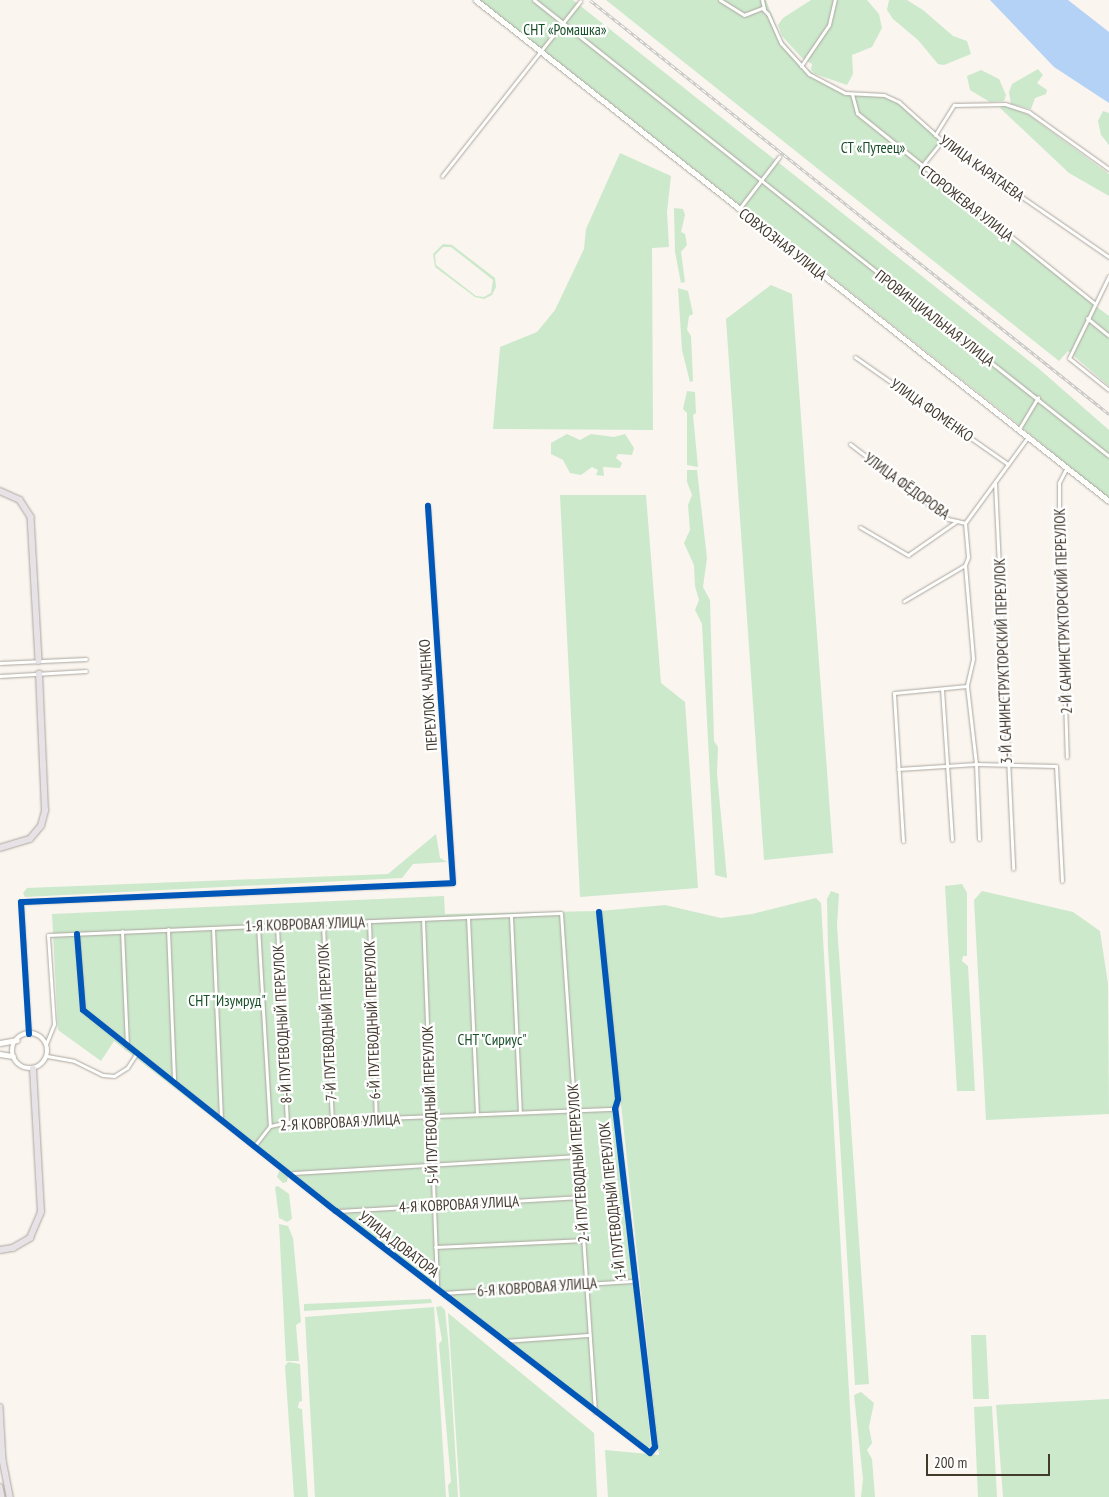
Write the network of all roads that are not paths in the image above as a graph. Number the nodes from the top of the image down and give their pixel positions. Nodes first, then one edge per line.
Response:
1 (476, 0) edge
2 (534, 0) edge
3 (720, 0) edge
4 (762, 0) edge
5 (835, 0) edge
6 (580, 1) edge
7 (764, 10) junction
8 (562, 22) junction
9 (539, 51) junction
10 (801, 66) junction
11 (852, 94) junction
12 (935, 135) junction
13 (942, 141) junction
14 (779, 157) dead end
15 (921, 167) junction
16 (1109, 169) edge
17 (442, 176) dead end
18 (762, 179) junction
19 (740, 209) junction
20 (1109, 257) edge
21 (1109, 276) edge
22 (1094, 303) junction
23 (1087, 318) junction
24 (1109, 336) edge
25 (855, 357) dead end
26 (1109, 390) edge
27 (1038, 398) junction
28 (1019, 430) junction
29 (1028, 437) junction
30 (850, 444) dead end
31 (1109, 456) edge
32 (1008, 464) junction
33 (1067, 467) junction
34 (995, 482) junction
35 (0, 491) edge
36 (1109, 501) edge
37 (428, 506) dead end
38 (958, 521) junction
39 (965, 523) junction
40 (860, 527) dead end
41 (965, 565) junction
42 (904, 601) dead end
43 (86, 659) dead end
44 (39, 661) junction
45 (0, 663) edge
46 (86, 671) dead end
47 (39, 674) junction
48 (0, 676) edge
49 (967, 686) junction
50 (942, 689) junction
51 (1067, 757) dead end
52 (976, 764) junction
53 (1010, 765) junction
54 (947, 766) junction
55 (898, 769) junction
56 (979, 839) dead end
57 (952, 840) dead end
58 (903, 841) dead end
59 (0, 848) edge
60 (1013, 869) dead end
61 (1062, 881) dead end
62 (599, 912) dead end
63 (561, 913) joint
64 (511, 916) junction
65 (468, 917) junction
66 (423, 919) junction
67 (368, 921) junction
68 (323, 924) junction
69 (258, 926) junction
70 (277, 926) junction
71 (213, 928) junction
72 (168, 929) junction
73 (122, 931) junction
74 (77, 934) junction
75 (29, 1034) junction
76 (17, 1040) junction
77 (0, 1043) edge
78 (46, 1044) junction
79 (127, 1047) junction
80 (0, 1054) edge
81 (136, 1054) junction
82 (13, 1056) junction
83 (47, 1056) junction
84 (32, 1069) junction
85 (174, 1081) junction
86 (614, 1109) junction
87 (574, 1110) junction
88 (520, 1112) junction
89 (477, 1114) junction
90 (430, 1117) junction
91 (222, 1118) junction
92 (332, 1120) junction
93 (376, 1120) junction
94 (287, 1122) junction
95 (270, 1126) junction
96 (255, 1145) junction
97 (578, 1156) junction
98 (432, 1163) junction
99 (292, 1173) junction
100 (582, 1197) junction
101 (434, 1206) junction
102 (336, 1212) junction
103 (585, 1240) junction
104 (435, 1247) junction
105 (0, 1250) edge
106 (633, 1281) junction
107 (586, 1284) junction
108 (437, 1290) junction
109 (442, 1293) junction
110 (588, 1335) junction
111 (503, 1341) junction
112 (0, 1407) edge
113 (595, 1412) junction
114 (647, 1453) joint
115 (0, 1487) edge
116 (2, 1497) edge
117 (10, 1497) edge

1 - 9 street, СОВХОЗНАЯ УЛИЦА
2 - 8 street, ПРОВИНЦИАЛЬНАЯ УЛИЦА
3 - 7 street
4 - 7 street
5 - 10 street
6 - 8 street
7 - 10 street
8 - 9 street
8 - 18 street, ПРОВИНЦИАЛЬНАЯ УЛИЦА
9 - 17 street
9 - 19 street, СОВХОЗНАЯ УЛИЦА
10 - 11 street
11 - 12 street, УЛИЦА КАРАТАЕВА
11 - 15 street, СТОРОЖЕВАЯ УЛИЦА
12 - 13 street, УЛИЦА КАРАТАЕВА
12 - 16 street
13 - 15 street
13 - 20 street, УЛИЦА КАРАТАЕВА
14 - 18 street
15 - 22 street, СТОРОЖЕВАЯ УЛИЦА
18 - 19 street
18 - 27 street, ПРОВИНЦИАЛЬНАЯ УЛИЦА
19 - 28 street, СОВХОЗНАЯ УЛИЦА
21 - 22 street
22 - 23 street
23 - 24 street
23 - 26 street
25 - 32 street, УЛИЦА ФОМЕНКО
27 - 28 street
27 - 31 street, ПРОВИНЦИАЛЬНАЯ УЛИЦА
28 - 29 street, СОВХОЗНАЯ УЛИЦА
29 - 32 street
29 - 33 street, СОВХОЗНАЯ УЛИЦА
30 - 38 street, УЛИЦА ФЁДОРОВА
32 - 34 street
33 - 36 street, СОВХОЗНАЯ УЛИЦА
33 - 51 street, 2-Й САНИНСТРУКТОРСКИЙ ПЕРЕУЛОК
34 - 39 street
34 - 53 street, 3-Й САНИНСТРУКТОРСКИЙ ПЕРЕУЛОК
35 - 44 highway
37 - 75 street, ПЕРЕУЛОК ЧАЛЕНКО
38 - 39 street, УЛИЦА ФЁДОРОВА
38 - 40 street
39 - 41 street
41 - 42 street
41 - 49 street
43 - 44 street
44 - 45 street
46 - 47 street
47 - 48 street
47 - 59 highway
49 - 50 street
49 - 52 street
50 - 54 street
50 - 55 street
52 - 53 street
52 - 54 street
52 - 56 street
53 - 60 street, 3-Й САНИНСТРУКТОРСКИЙ ПЕРЕУЛОК
53 - 61 street
54 - 55 street
54 - 57 street
55 - 58 street
62 - 86 street, 1-Й ПУТЕВОДНЫЙ ПЕРЕУЛОК
63 - 64 street, 1-Я КОВРОВАЯ УЛИЦА
63 - 87 street, 2-Й ПУТЕВОДНЫЙ ПЕРЕУЛОК
64 - 65 street, 1-Я КОВРОВАЯ УЛИЦА
64 - 88 street
65 - 66 street, 1-Я КОВРОВАЯ УЛИЦА
65 - 89 street
66 - 67 street, 1-Я КОВРОВАЯ УЛИЦА
66 - 90 street, 5-Й ПУТЕВОДНЫЙ ПЕРЕУЛОК
67 - 68 street, 1-Я КОВРОВАЯ УЛИЦА
67 - 93 street, 6-Й ПУТЕВОДНЫЙ ПЕРЕУЛОК
68 - 70 street, 1-Я КОВРОВАЯ УЛИЦА
68 - 92 street, 7-Й ПУТЕВОДНЫЙ ПЕРЕУЛОК
69 - 70 street, 1-Я КОВРОВАЯ УЛИЦА
69 - 71 street, 1-Я КОВРОВАЯ УЛИЦА
69 - 95 street
70 - 94 street, 8-Й ПУТЕВОДНЫЙ ПЕРЕУЛОК
71 - 72 street, 1-Я КОВРОВАЯ УЛИЦА
71 - 91 street
72 - 73 street, 1-Я КОВРОВАЯ УЛИЦА
72 - 85 street
73 - 74 street, 1-Я КОВРОВАЯ УЛИЦА
73 - 79 street
74 - 78 street, 1-Я КОВРОВАЯ УЛИЦА
74 - 79 street, УЛИЦА ДОВАТОРА
75 - 76 street
75 - 78 street
76 - 77 street
76 - 82 street
78 - 83 street
79 - 81 street, УЛИЦА ДОВАТОРА
80 - 82 street
81 - 83 street
81 - 85 street, УЛИЦА ДОВАТОРА
82 - 84 street
83 - 84 street
84 - 105 highway
85 - 91 street, УЛИЦА ДОВАТОРА
86 - 87 street, 2-Я КОВРОВАЯ УЛИЦА
86 - 106 street, 1-Й ПУТЕВОДНЫЙ ПЕРЕУЛОК
87 - 88 street, 2-Я КОВРОВАЯ УЛИЦА
87 - 97 street, 2-Й ПУТЕВОДНЫЙ ПЕРЕУЛОК
88 - 89 street, 2-Я КОВРОВАЯ УЛИЦА
89 - 90 street, 2-Я КОВРОВАЯ УЛИЦА
90 - 93 street, 2-Я КОВРОВАЯ УЛИЦА
90 - 98 street, 5-Й ПУТЕВОДНЫЙ ПЕРЕУЛОК
91 - 96 street, УЛИЦА ДОВАТОРА
92 - 93 street, 2-Я КОВРОВАЯ УЛИЦА
92 - 94 street, 2-Я КОВРОВАЯ УЛИЦА
94 - 95 street, 2-Я КОВРОВАЯ УЛИЦА
95 - 96 street, 2-Я КОВРОВАЯ УЛИЦА
96 - 99 street, УЛИЦА ДОВАТОРА
97 - 98 street
97 - 100 street, 2-Й ПУТЕВОДНЫЙ ПЕРЕУЛОК
98 - 99 street
98 - 101 street, 5-Й ПУТЕВОДНЫЙ ПЕРЕУЛОК
99 - 102 street, УЛИЦА ДОВАТОРА
100 - 101 street, 4-Я КОВРОВАЯ УЛИЦА
100 - 103 street, 2-Й ПУТЕВОДНЫЙ ПЕРЕУЛОК
101 - 102 street, 4-Я КОВРОВАЯ УЛИЦА
101 - 104 street, 5-Й ПУТЕВОДНЫЙ ПЕРЕУЛОК
102 - 108 street, УЛИЦА ДОВАТОРА
103 - 104 street
103 - 107 street, 2-Й ПУТЕВОДНЫЙ ПЕРЕУЛОК
104 - 108 street, 5-Й ПУТЕВОДНЫЙ ПЕРЕУЛОК
106 - 107 street, 6-Я КОВРОВАЯ УЛИЦА
106 - 114 street, 1-Й ПУТЕВОДНЫЙ ПЕРЕУЛОК
107 - 109 street, 6-Я КОВРОВАЯ УЛИЦА
107 - 110 street, 2-Й ПУТЕВОДНЫЙ ПЕРЕУЛОК
108 - 109 street, УЛИЦА ДОВАТОРА
109 - 111 street, УЛИЦА ДОВАТОРА
110 - 111 street
110 - 113 street, 2-Й ПУТЕВОДНЫЙ ПЕРЕУЛОК
111 - 113 street, УЛИЦА ДОВАТОРА
112 - 117 highway
113 - 114 street, УЛИЦА ДОВАТОРА
115 - 116 highway

